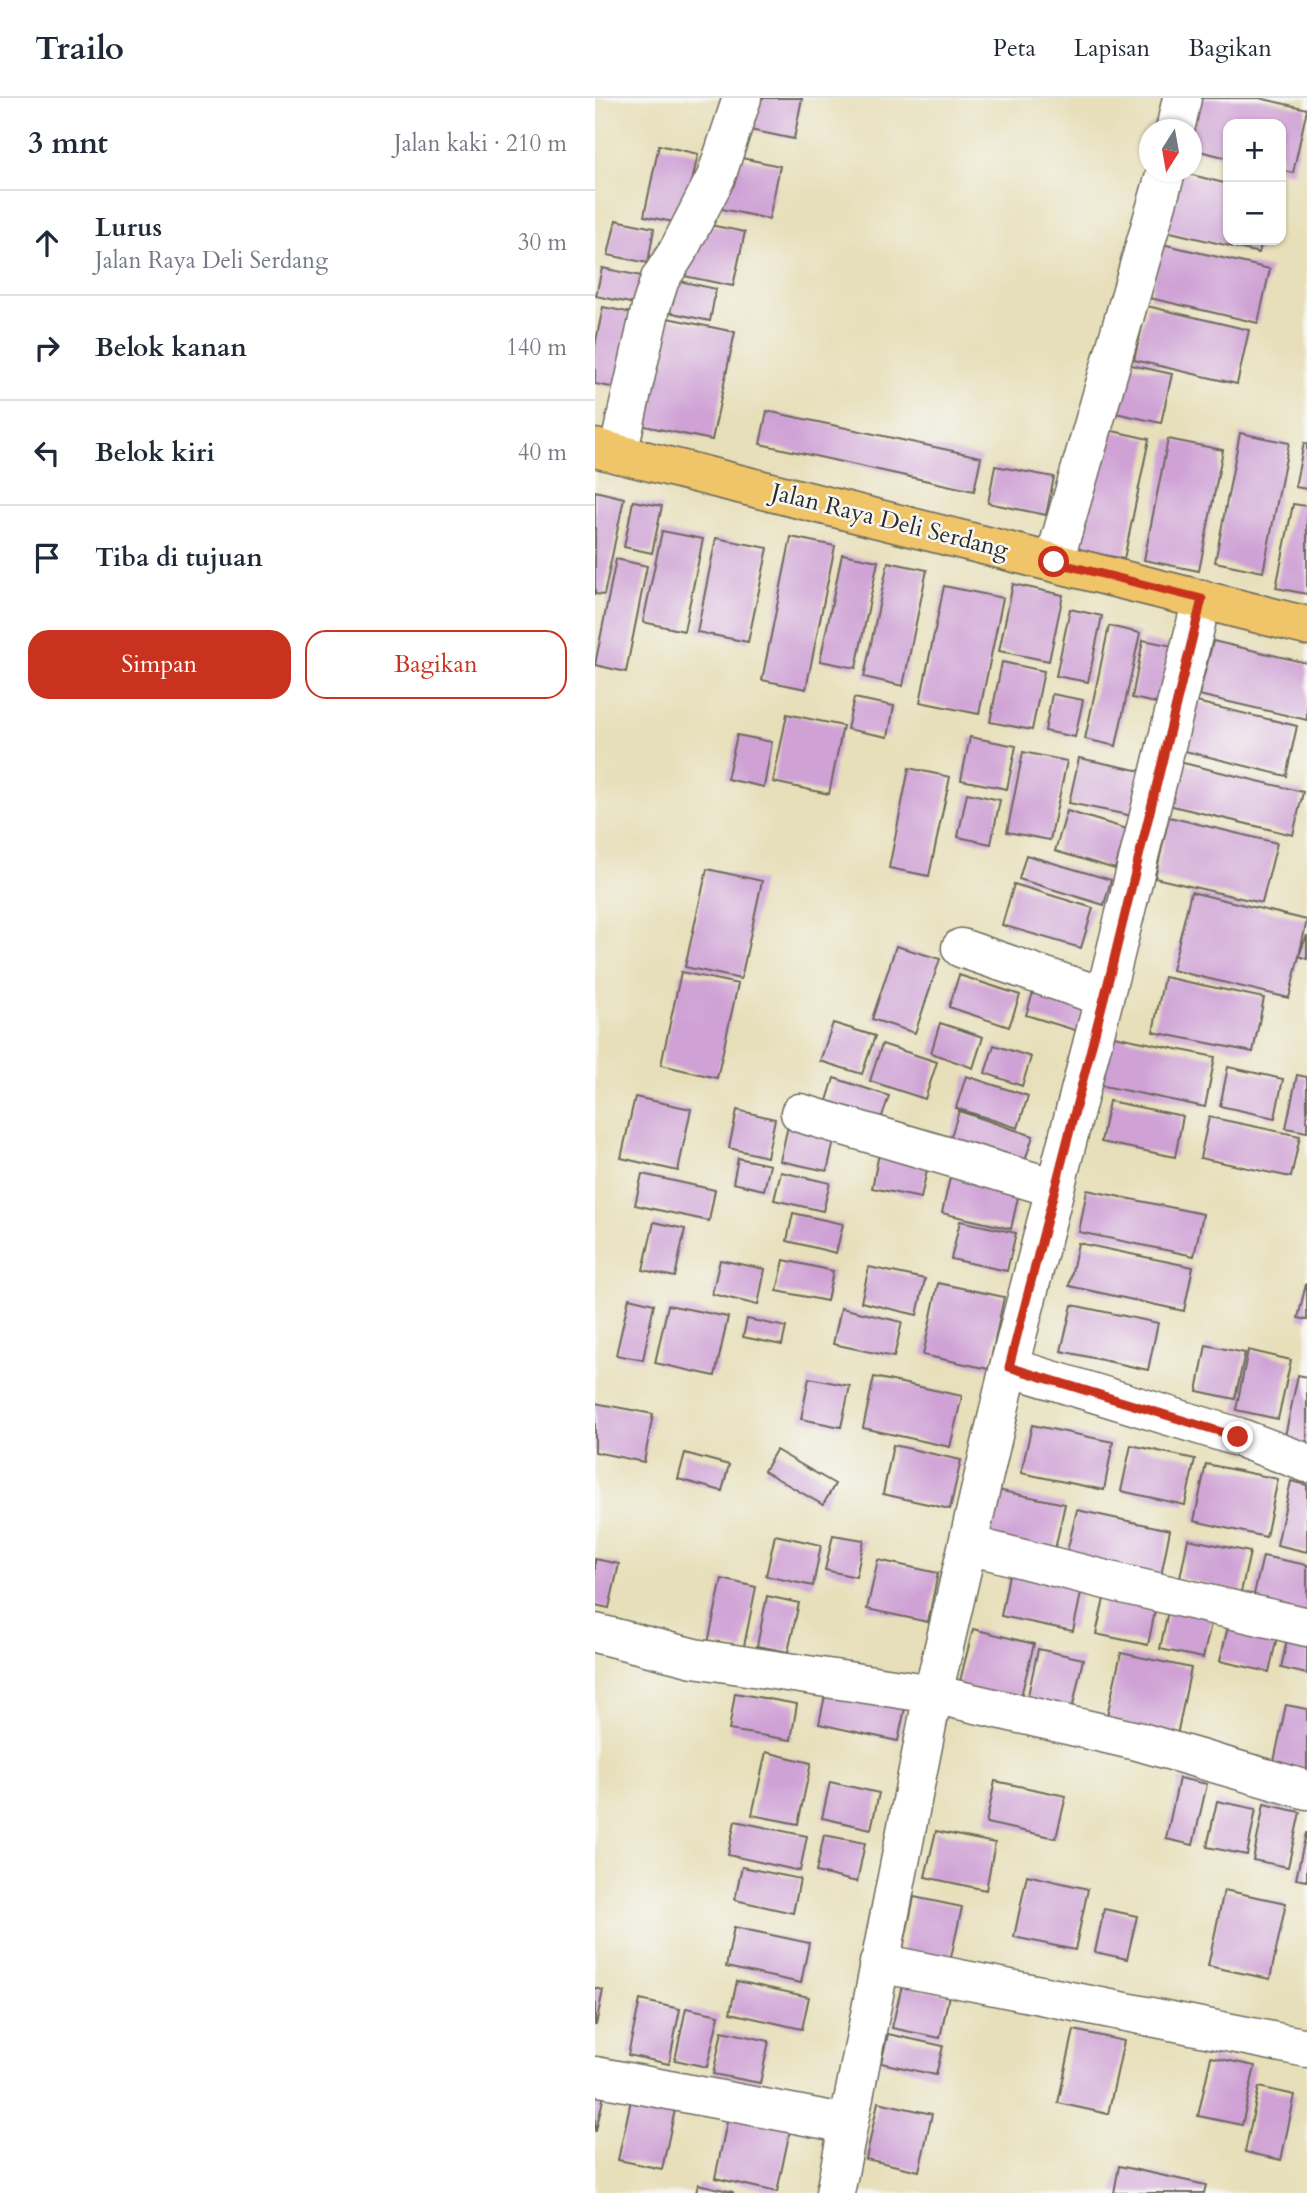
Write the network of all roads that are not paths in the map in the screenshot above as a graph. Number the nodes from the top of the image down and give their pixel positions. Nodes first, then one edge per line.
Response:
1 (742, 98) edge
2 (1182, 98) edge
3 (1177, 119) edge
4 (1162, 182) edge
5 (607, 451) edge
6 (1054, 562) junction
7 (1202, 599) junction
8 (1307, 626) edge
9 (961, 948) dead end
10 (1104, 997) junction
11 (800, 1113) dead end
12 (1055, 1188) junction
13 (1009, 1367) junction
14 (1307, 1463) edge
15 (968, 1545) junction
16 (1307, 1627) edge
17 (595, 1633) edge
18 (933, 1694) junction
19 (1307, 1790) edge
20 (879, 1964) junction
21 (1307, 2048) edge
22 (595, 2076) edge
23 (848, 2124) junction
24 (835, 2193) edge

1 - 5 street
2 - 3 street
4 - 6 street
5 - 6 main road, Jalan Raya Deli Serdang
6 - 7 main road, Jalan Raya Deli Serdang
7 - 8 main road, Jalan Raya Deli Serdang
7 - 10 street
9 - 10 street
10 - 12 street
11 - 12 street
12 - 13 street
13 - 14 street
13 - 15 street
15 - 16 street
15 - 18 street
17 - 18 street
18 - 19 street
18 - 20 street
20 - 21 street
20 - 23 street
22 - 23 street
23 - 24 street

